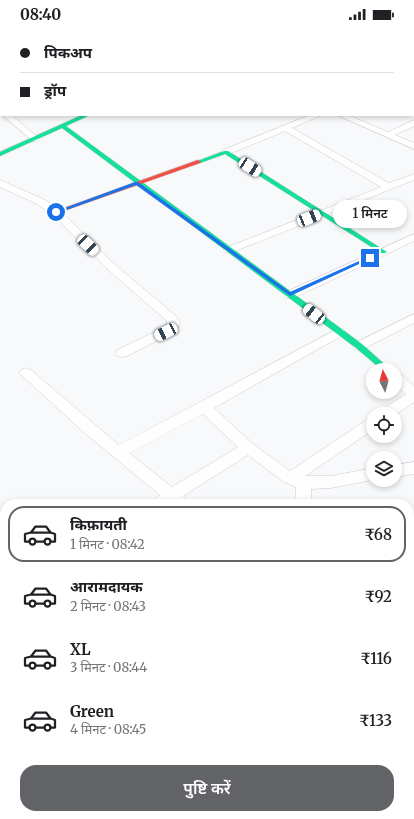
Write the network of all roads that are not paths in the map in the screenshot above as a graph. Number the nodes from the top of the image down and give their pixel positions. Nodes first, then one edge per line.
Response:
1 (7, 116) edge
2 (85, 116) edge
3 (315, 116) edge
4 (343, 116) edge
5 (414, 123) edge
6 (62, 126) junction
7 (285, 128) junction
8 (388, 135) junction
9 (36, 139) junction
10 (414, 146) edge
11 (226, 152) junction
12 (0, 154) edge
13 (414, 177) edge
14 (0, 183) edge
15 (137, 183) junction
16 (390, 187) junction
17 (56, 212) junction
18 (322, 213) junction
19 (414, 238) edge
20 (229, 250) junction
21 (383, 252) junction
22 (290, 295) junction
23 (414, 318) edge
24 (339, 332) junction
25 (359, 346) junction
26 (122, 353) dead end
27 (379, 363) edge
28 (26, 373) dead end
29 (402, 383) edge
30 (414, 394) edge
31 (396, 407) edge
32 (204, 408) junction
33 (366, 428) edge
34 (248, 448) junction
35 (119, 452) junction
36 (414, 468) edge
37 (402, 470) edge
38 (366, 475) edge
39 (297, 481) junction
40 (176, 499) edge
41 (178, 499) edge
42 (302, 499) edge

1 - 9 street
2 - 6 street
3 - 7 street
4 - 8 street
5 - 8 street
6 - 9 street
6 - 15 street
7 - 11 street
7 - 16 street
8 - 10 street
9 - 12 street
11 - 15 street
11 - 18 street
13 - 16 street
14 - 17 street
15 - 17 street
15 - 20 street
16 - 18 street
17 - 26 street
18 - 20 street
18 - 21 street
19 - 21 street
20 - 22 street
21 - 22 street
22 - 24 street
23 - 25 street
24 - 25 street
24 - 32 street
25 - 27 street
28 - 35 street
29 - 30 street
30 - 31 street
32 - 34 street
32 - 35 street
33 - 39 street
34 - 39 street
34 - 41 street
35 - 40 street
36 - 37 street
38 - 39 street
39 - 42 street

